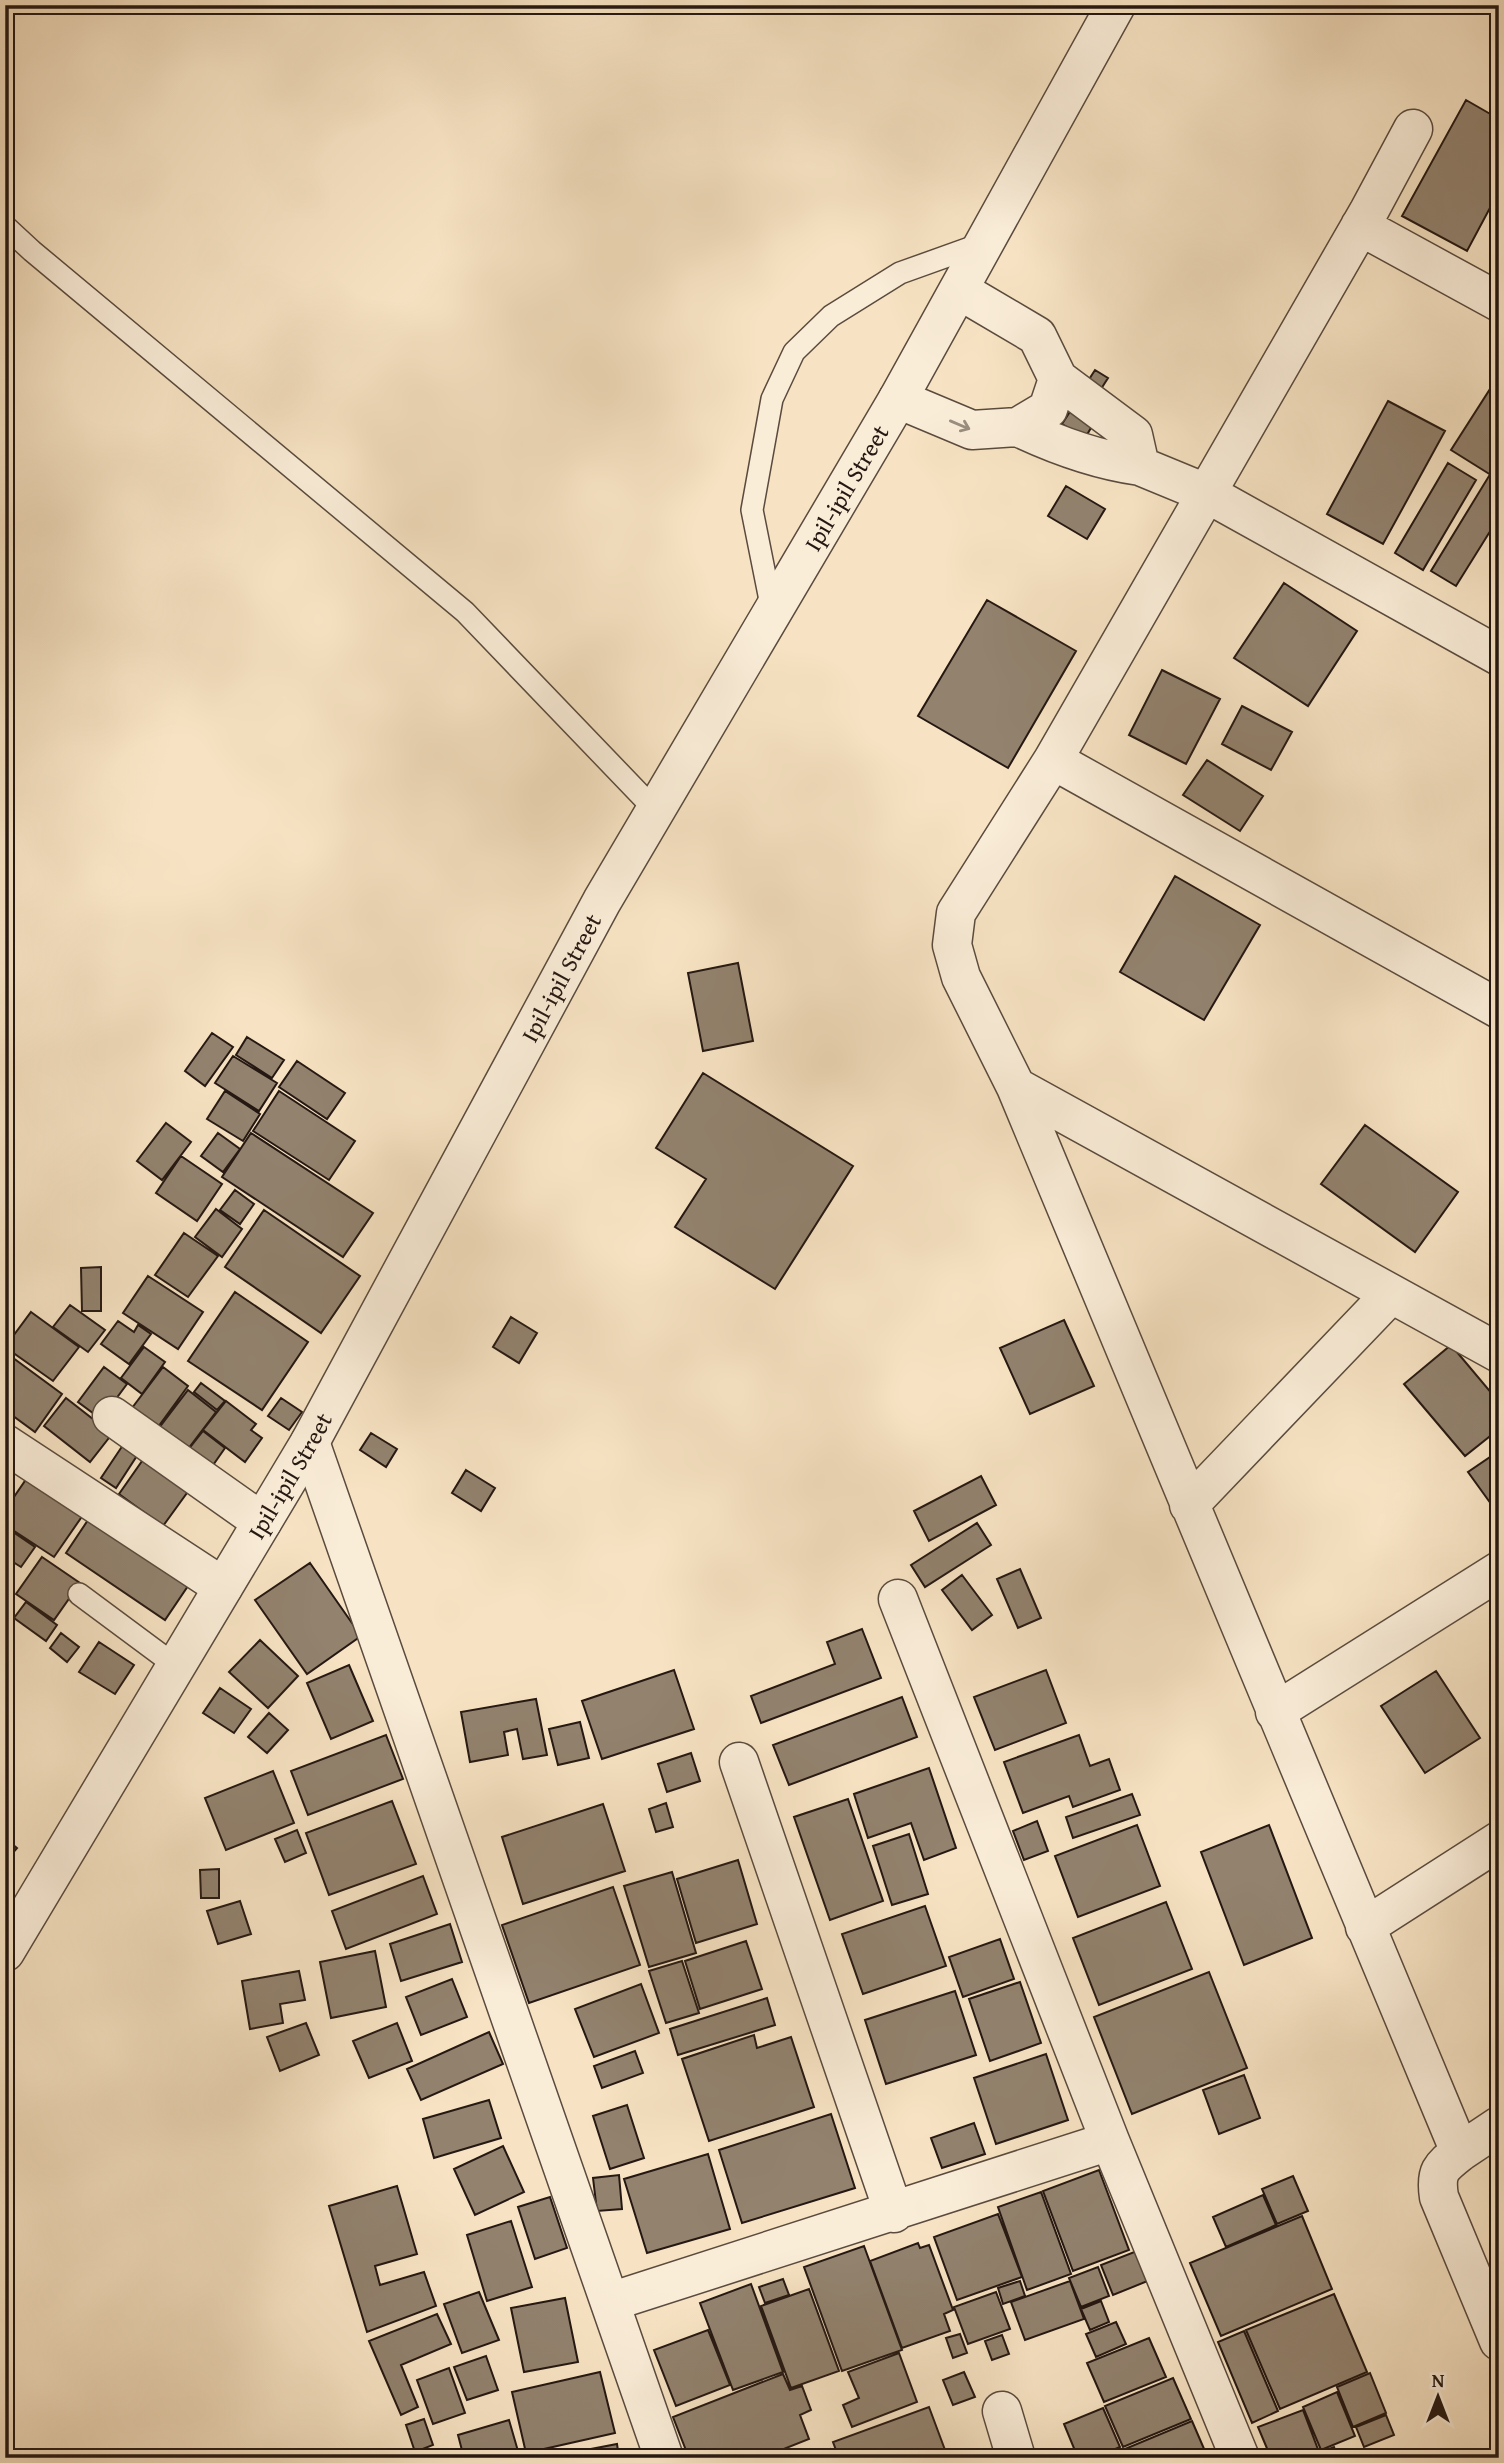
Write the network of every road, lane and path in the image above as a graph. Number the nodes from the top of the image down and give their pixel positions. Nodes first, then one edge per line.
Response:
1 (1116, 5) edge
2 (1413, 129) dead end
3 (5, 226) edge
4 (1360, 226) junction
5 (985, 243) junction
6 (959, 290) junction
7 (1499, 302) edge
8 (1058, 379) junction
9 (898, 399) junction
10 (1018, 427) junction
11 (1140, 466) junction
12 (1208, 494) junction
13 (772, 612) junction
14 (1499, 656) edge
15 (1053, 760) junction
16 (656, 811) junction
17 (1499, 1009) edge
18 (1016, 1087) junction
19 (1391, 1294) junction
20 (1499, 1353) edge
21 (112, 1416) dead end
22 (310, 1442) junction
23 (5, 1444) edge
24 (1189, 1504) junction
25 (262, 1522) junction
26 (1499, 1571) edge
27 (223, 1587) junction
28 (79, 1594) dead end
29 (898, 1599) dead end
30 (176, 1666) junction
31 (1275, 1712) junction
32 (739, 1762) dead end
33 (1499, 1841) edge
34 (1365, 1927) junction
35 (5, 1952) edge
36 (1499, 2126) edge
37 (1111, 2141) junction
38 (1460, 2152) junction
39 (894, 2213) junction
40 (610, 2302) junction
41 (1499, 2342) edge
42 (1002, 2411) dead end
43 (664, 2458) edge
44 (1016, 2458) edge
45 (1240, 2458) edge

1 - 5 street, Ipil-ipil Street
2 - 4 street
3 - 16 lane
4 - 7 street
4 - 12 street
5 - 6 street, Ipil-ipil Street
5 - 13 lane
6 - 8 street
6 - 9 street, Ipil-ipil Street
8 - 10 street
8 - 11 street
9 -> 10 street
9 - 13 street, Ipil-ipil Street
10 - 11 street
11 - 12 street
12 - 14 street
12 - 15 street
13 - 16 street, Ipil-ipil Street
15 - 17 street
15 - 18 street
16 - 22 street, Ipil-ipil Street
18 - 19 street
18 - 24 street
19 - 20 street
19 - 24 street
21 - 25 street
22 - 25 street, Ipil-ipil Street
22 - 40 street
23 - 27 street
24 - 31 street
25 - 27 street, Ipil-ipil Street
26 - 31 street
27 - 30 street, Ipil-ipil Street
28 - 30 lane
29 - 37 street
30 - 35 street, Ipil-ipil Street
31 - 34 street
32 - 39 street
33 - 34 street
34 - 38 street
36 - 38 street
37 - 39 street
37 - 45 street
38 - 41 street
39 - 40 street
40 - 43 street
42 - 44 street

